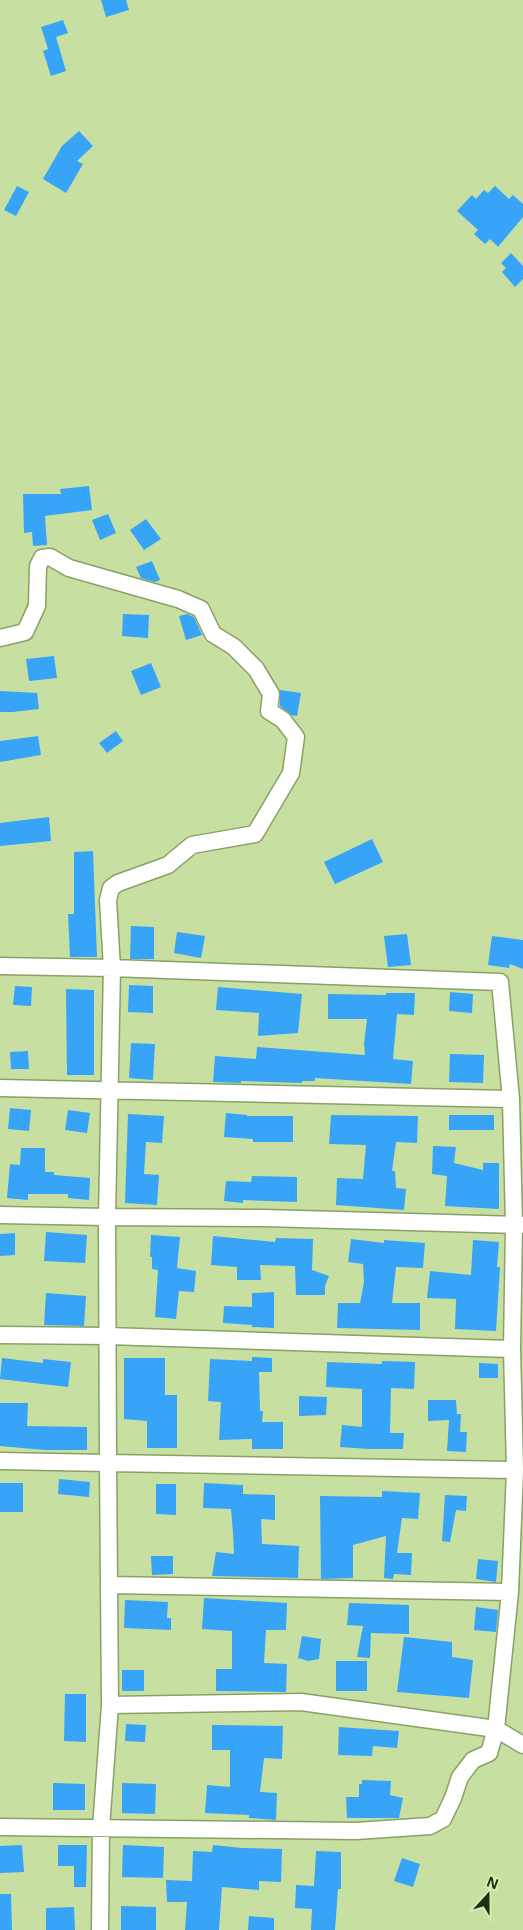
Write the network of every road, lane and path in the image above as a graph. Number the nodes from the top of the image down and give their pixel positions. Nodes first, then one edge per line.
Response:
1 (0, 638) edge
2 (0, 966) edge
3 (112, 968) junction
4 (0, 1088) edge
5 (111, 1089) junction
6 (510, 1099) junction
7 (0, 1215) edge
8 (108, 1217) junction
9 (519, 1225) edge
10 (0, 1335) edge
11 (108, 1336) junction
12 (512, 1349) junction
13 (0, 1462) edge
14 (108, 1464) junction
15 (515, 1470) junction
16 (110, 1585) junction
17 (510, 1592) junction
18 (110, 1704) junction
19 (496, 1729) junction
20 (523, 1745) edge
21 (0, 1827) edge
22 (101, 1828) junction
23 (100, 1930) edge

1 - 3 street
2 - 3 street
3 - 5 street
3 - 6 street
4 - 5 street
5 - 6 street
5 - 8 street
6 - 9 street
7 - 8 street
8 - 9 street
8 - 11 street
9 - 12 street
10 - 11 street
11 - 12 street
11 - 14 street
12 - 15 street
13 - 14 street
14 - 15 street
14 - 16 street
15 - 17 street
16 - 17 street
16 - 18 street
17 - 19 street
18 - 19 street
18 - 22 street
19 - 20 street
19 - 22 street
21 - 22 street
22 - 23 street

